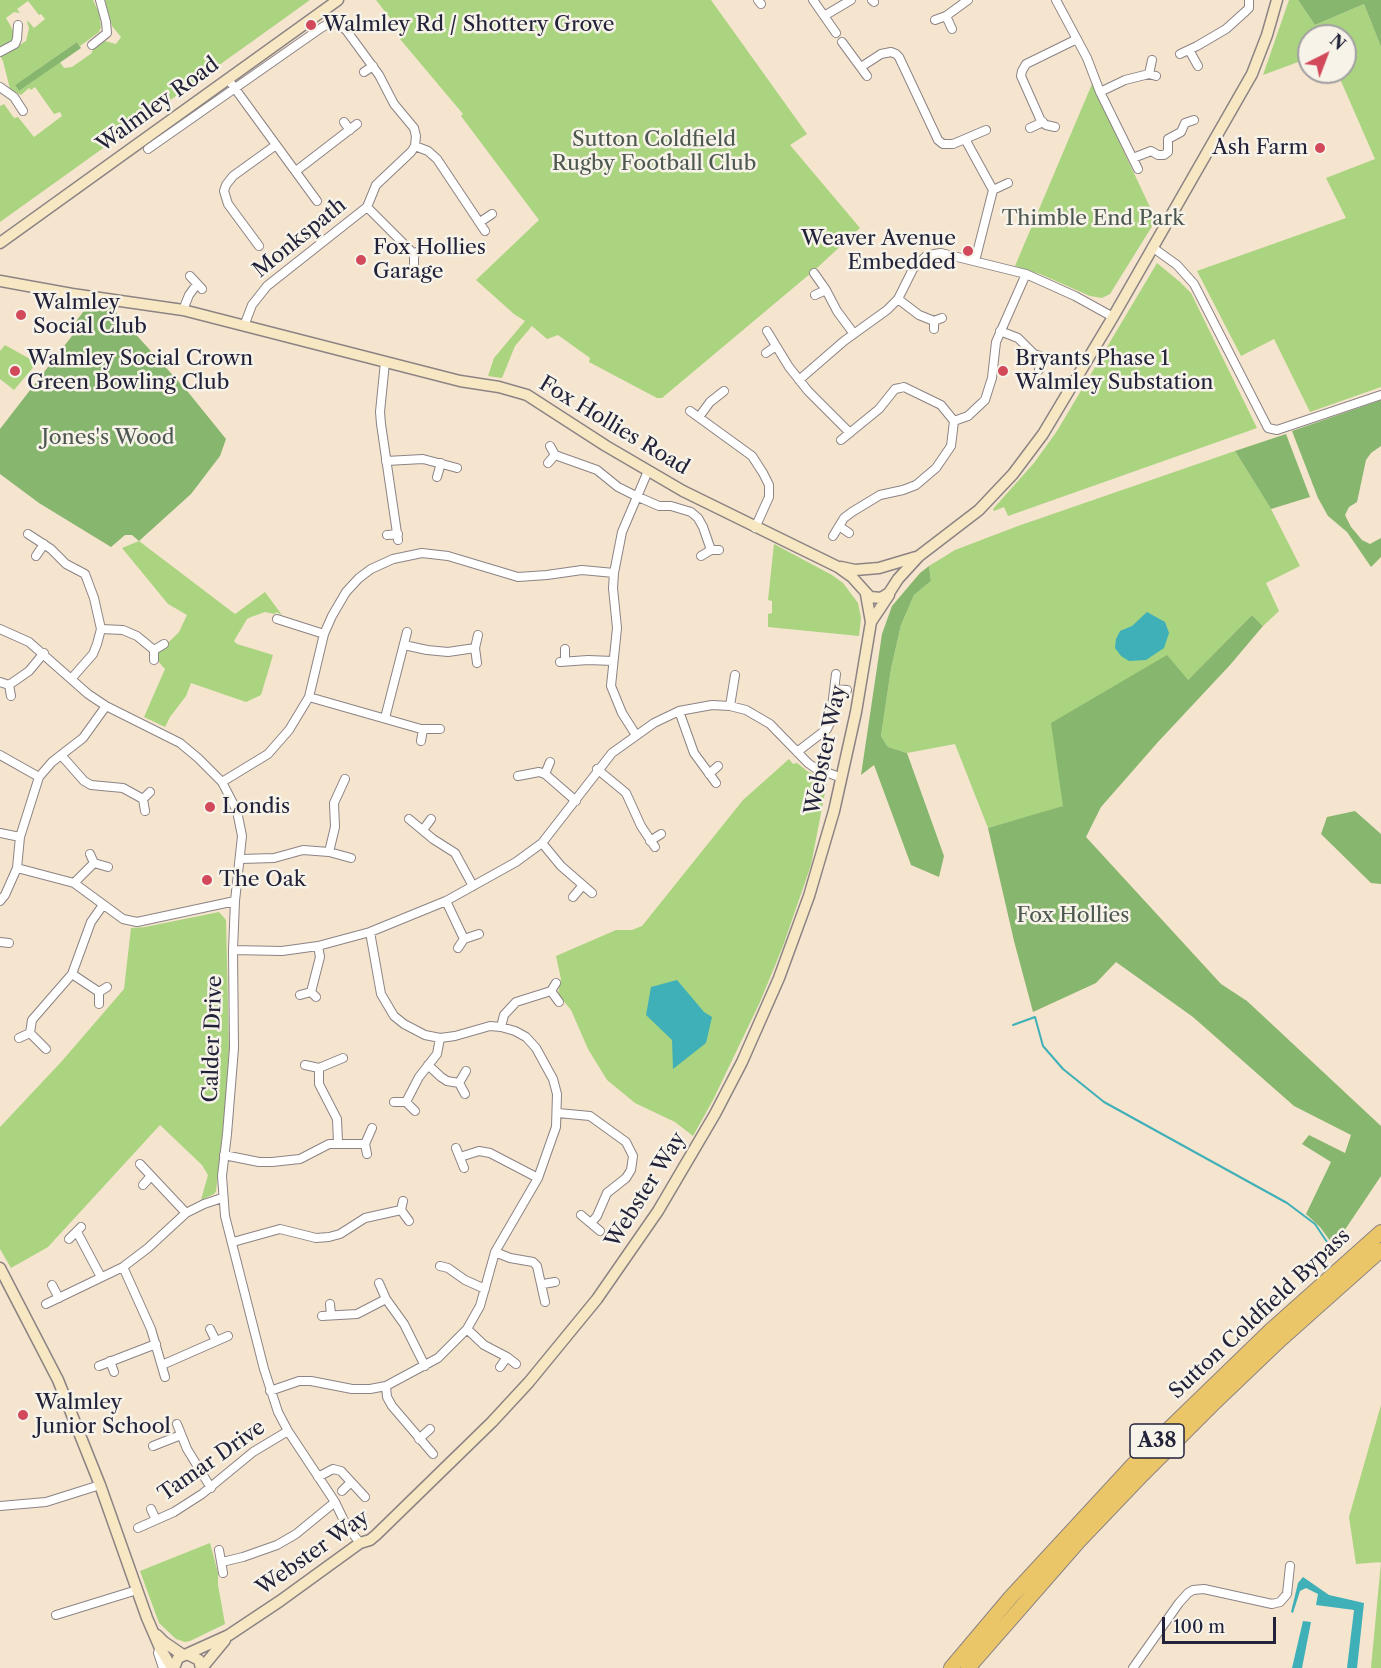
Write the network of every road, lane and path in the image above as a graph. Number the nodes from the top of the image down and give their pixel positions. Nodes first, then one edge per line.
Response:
1 (100, 0) edge
2 (338, 0) edge
3 (813, 0) edge
4 (851, 0) edge
5 (968, 0) edge
6 (1056, 0) edge
7 (1249, 0) edge
8 (1277, 0) edge
9 (824, 16) junction
10 (946, 16) junction
11 (935, 20) dead end
12 (18, 25) dead end
13 (952, 29) dead end
14 (107, 33) junction
15 (836, 33) dead end
16 (116, 38) dead end
17 (1077, 39) junction
18 (842, 42) dead end
19 (92, 45) dead end
20 (1189, 50) junction
21 (0, 52) edge
22 (1180, 54) dead end
23 (1152, 60) dead end
24 (373, 66) junction
25 (1198, 66) dead end
26 (861, 67) junction
27 (364, 72) dead end
28 (867, 76) dead end
29 (228, 79) junction
30 (0, 87) edge
31 (235, 88) junction
32 (1100, 92) junction
33 (23, 111) dead end
34 (1194, 120) dead end
35 (344, 122) dead end
36 (1043, 122) junction
37 (357, 124) dead end
38 (1055, 127) dead end
39 (1030, 128) dead end
40 (986, 129) dead end
41 (350, 130) junction
42 (154, 139) junction
43 (965, 139) junction
44 (276, 145) junction
45 (415, 146) junction
46 (148, 149) dead end
47 (1133, 158) junction
48 (1138, 169) dead end
49 (296, 171) junction
50 (1008, 183) dead end
51 (993, 190) junction
52 (317, 201) dead end
53 (367, 207) junction
54 (492, 214) dead end
55 (480, 222) junction
56 (485, 231) dead end
57 (0, 243) edge
58 (259, 246) dead end
59 (1152, 247) junction
60 (975, 261) junction
61 (414, 264) dead end
62 (814, 273) dead end
63 (1026, 274) junction
64 (190, 276) dead end
65 (0, 281) edge
66 (826, 290) junction
67 (815, 295) dead end
68 (897, 299) junction
69 (183, 310) junction
70 (1113, 317) junction
71 (942, 318) dead end
72 (244, 326) junction
73 (767, 331) dead end
74 (1000, 331) junction
75 (854, 334) junction
76 (776, 346) junction
77 (766, 353) dead end
78 (1042, 358) junction
79 (385, 362) junction
80 (1058, 362) dead end
81 (1039, 370) dead end
82 (799, 380) junction
83 (724, 391) dead end
84 (1381, 395) edge
85 (690, 411) dead end
86 (699, 417) junction
87 (954, 421) junction
88 (850, 433) junction
89 (841, 440) dead end
90 (550, 447) dead end
91 (555, 455) junction
92 (386, 461) junction
93 (441, 463) junction
94 (548, 463) dead end
95 (457, 468) dead end
96 (648, 471) junction
97 (438, 477) dead end
98 (636, 496) junction
99 (839, 526) junction
100 (755, 528) junction
101 (849, 533) dead end
102 (28, 534) dead end
103 (387, 535) dead end
104 (833, 536) dead end
105 (44, 544) junction
106 (36, 556) dead end
107 (701, 556) dead end
108 (919, 556) junction
109 (838, 567) junction
110 (876, 569) junction
111 (614, 573) junction
112 (891, 590) junction
113 (865, 592) junction
114 (292, 613) dead end
115 (277, 619) dead end
116 (286, 621) junction
117 (871, 622) junction
118 (0, 629) edge
119 (101, 629) junction
120 (407, 632) dead end
121 (324, 634) junction
122 (478, 635) dead end
123 (164, 644) dead end
124 (404, 645) junction
125 (475, 648) junction
126 (565, 648) dead end
127 (154, 650) junction
128 (44, 653) junction
129 (154, 660) dead end
130 (613, 661) junction
131 (477, 663) dead end
132 (836, 674) dead end
133 (735, 675) dead end
134 (71, 679) junction
135 (0, 682) edge
136 (9, 685) junction
137 (835, 689) junction
138 (847, 690) dead end
139 (11, 696) dead end
140 (309, 697) junction
141 (106, 706) junction
142 (730, 706) junction
143 (679, 711) junction
144 (385, 718) junction
145 (423, 729) junction
146 (440, 729) dead end
147 (636, 735) junction
148 (421, 741) dead end
149 (797, 752) junction
150 (0, 755) edge
151 (61, 755) junction
152 (550, 762) dead end
153 (718, 766) dead end
154 (597, 769) junction
155 (545, 774) junction
156 (709, 774) junction
157 (518, 776) dead end
158 (39, 777) junction
159 (842, 778) junction
160 (345, 779) dead end
161 (222, 782) junction
162 (716, 783) dead end
163 (150, 792) dead end
164 (142, 799) junction
165 (576, 801) junction
166 (145, 811) dead end
167 (410, 819) dead end
168 (431, 819) dead end
169 (423, 830) junction
170 (0, 833) edge
171 (661, 834) dead end
172 (20, 837) junction
173 (542, 843) junction
174 (328, 852) junction
175 (90, 854) dead end
176 (351, 858) dead end
177 (241, 859) junction
178 (94, 863) junction
179 (108, 867) dead end
180 (17, 868) junction
181 (74, 883) junction
182 (583, 885) junction
183 (473, 886) junction
184 (592, 893) dead end
185 (573, 897) dead end
186 (0, 901) edge
187 (235, 901) junction
188 (446, 901) junction
189 (103, 905) junction
190 (369, 932) junction
191 (479, 934) dead end
192 (464, 939) junction
193 (0, 942) edge
194 (9, 943) dead end
195 (318, 946) junction
196 (458, 948) dead end
197 (233, 951) junction
198 (72, 974) junction
199 (556, 983) dead end
200 (551, 991) junction
201 (300, 995) dead end
202 (559, 1002) dead end
203 (99, 1005) dead end
204 (501, 1027) junction
205 (30, 1033) junction
206 (19, 1038) dead end
207 (440, 1038) junction
208 (46, 1049) dead end
209 (343, 1058) dead end
210 (304, 1065) dead end
211 (428, 1065) junction
212 (319, 1068) junction
213 (466, 1071) dead end
214 (459, 1083) junction
215 (465, 1094) dead end
216 (394, 1102) dead end
217 (406, 1102) junction
218 (415, 1111) dead end
219 (558, 1113) junction
220 (372, 1128) dead end
221 (338, 1143) junction
222 (365, 1144) junction
223 (456, 1148) dead end
224 (367, 1154) dead end
225 (224, 1155) junction
226 (460, 1157) junction
227 (140, 1164) dead end
228 (464, 1168) dead end
229 (151, 1176) junction
230 (538, 1178) junction
231 (143, 1185) dead end
232 (222, 1198) junction
233 (403, 1201) dead end
234 (401, 1210) junction
235 (186, 1213) junction
236 (581, 1215) dead end
237 (409, 1221) dead end
238 (591, 1223) junction
239 (600, 1231) dead end
240 (1381, 1232) edge
241 (69, 1239) dead end
242 (233, 1242) junction
243 (1381, 1250) edge
244 (495, 1252) junction
245 (454, 1259) dead end
246 (123, 1267) junction
247 (0, 1268) edge
248 (101, 1277) junction
249 (555, 1282) dead end
250 (379, 1283) dead end
251 (543, 1284) junction
252 (52, 1285) dead end
253 (485, 1289) junction
254 (59, 1298) junction
255 (386, 1299) junction
256 (545, 1302) dead end
257 (46, 1304) dead end
258 (330, 1304) dead end
259 (210, 1329) dead end
260 (466, 1329) junction
261 (228, 1336) dead end
262 (216, 1341) junction
263 (156, 1344) junction
264 (507, 1357) junction
265 (110, 1361) junction
266 (516, 1364) dead end
267 (162, 1365) junction
268 (99, 1366) dead end
269 (425, 1366) junction
270 (500, 1367) dead end
271 (114, 1372) dead end
272 (165, 1377) dead end
273 (386, 1386) junction
274 (270, 1391) junction
275 (177, 1424) dead end
276 (430, 1429) dead end
277 (288, 1431) junction
278 (181, 1435) junction
279 (419, 1438) junction
280 (153, 1446) dead end
281 (433, 1454) dead end
282 (318, 1477) junction
283 (351, 1482) junction
284 (100, 1485) junction
285 (212, 1488) junction
286 (342, 1491) dead end
287 (365, 1497) dead end
288 (335, 1502) junction
289 (0, 1506) edge
290 (151, 1509) dead end
291 (156, 1520) junction
292 (138, 1528) dead end
293 (360, 1543) junction
294 (219, 1550) dead end
295 (222, 1562) junction
296 (1290, 1566) dead end
297 (224, 1573) dead end
298 (137, 1590) junction
299 (56, 1615) dead end
300 (152, 1630) junction
301 (229, 1635) junction
302 (160, 1648) junction
303 (185, 1655) junction
304 (163, 1668) edge
305 (173, 1668) edge
306 (202, 1668) edge
307 (951, 1668) edge
308 (968, 1668) edge
309 (1133, 1668) edge

1 - 14 street
2 - 29 street, Walmley Road
3 - 9 street
4 - 9 street
5 - 10 street
6 - 17 street
7 - 20 street
8 - 59 street
9 - 15 street
10 - 11 street
10 - 13 street
12 - 21 street
14 - 16 street
14 - 19 street
17 - 32 street
17 - 36 street
18 - 26 street
20 - 22 street
20 - 25 street
23 - 32 street
24 - 27 street
24 - 31 street
24 - 45 street
26 - 28 street
26 - 43 street
29 - 31 street
29 - 42 street, Walmley Road
30 - 33 street
31 - 42 street
31 - 44 street
32 - 47 street
34 - 47 street
35 - 41 street
36 - 38 street
36 - 39 street
37 - 41 street
40 - 43 street
41 - 49 street
42 - 46 street
42 - 57 street, Walmley Road
43 - 51 street
44 - 49 street
44 - 58 street
45 - 53 street
45 - 55 street
47 - 48 street
49 - 52 street
50 - 51 street
51 - 60 street
53 - 61 street, Monkspath
53 - 72 street, Monkspath
54 - 55 street
55 - 56 street
59 - 70 street
59 - 84 street
60 - 63 street
60 - 68 street
62 - 66 street
63 - 70 street
63 - 74 street
64 - 69 street
65 - 69 street, Fox Hollies Road
66 - 67 street
66 - 75 street
68 - 71 street
68 - 75 street
69 - 72 street, Fox Hollies Road
70 - 108 street
72 - 79 street, Fox Hollies Road
73 - 76 street
74 - 78 street
74 - 87 street
75 - 82 street
76 - 77 street
76 - 82 street
78 - 80 street
78 - 81 street
79 - 92 street
79 - 96 street, Fox Hollies Road
82 - 88 street
83 - 86 street
85 - 86 street
86 - 100 street
87 - 88 street
87 - 99 street
88 - 89 street
90 - 91 street
91 - 94 street
91 - 98 street
92 - 93 street
92 - 103 street
93 - 95 street
93 - 97 street
96 - 98 street
96 - 100 street, Fox Hollies Road
98 - 107 street
98 - 111 street
99 - 101 street
99 - 104 street
100 - 109 street, Fox Hollies Road
102 - 105 street
105 - 106 street
105 - 119 street
108 - 110 street, Fox Hollies Road
108 - 112 street, Webster Way
109 - 110 street, Fox Hollies Road
109 - 113 street, Fox Hollies Road
110 - 112 street
110 - 113 street
111 - 121 street
111 - 130 street
112 - 113 street
112 - 117 street, Webster Way
113 - 117 street, Webster Way
114 - 116 street
115 - 116 street
116 - 121 street
117 - 159 street, Webster Way
118 - 128 street, Calder Drive
119 - 127 street
119 - 134 street
120 - 124 street
121 - 140 street
122 - 125 street
123 - 127 street
124 - 125 street
124 - 144 street
125 - 131 street
126 - 130 street
127 - 129 street
128 - 134 street, Calder Drive
128 - 136 street
130 - 147 street
132 - 137 street
133 - 142 street
134 - 141 street, Calder Drive
135 - 136 street
136 - 139 street
137 - 138 street
137 - 149 street
140 - 144 street
140 - 161 street
141 - 151 street
141 - 161 street, Calder Drive
142 - 143 street
142 - 149 street
143 - 147 street
143 - 156 street
144 - 145 street
145 - 146 street
145 - 148 street
147 - 154 street
149 - 159 street
150 - 158 street
151 - 158 street
151 - 164 street
152 - 155 street
153 - 156 street
154 - 165 street
154 - 171 street
155 - 157 street
155 - 165 street
156 - 162 street
158 - 172 street
159 - 293 street, Webster Way
160 - 174 street
161 - 177 street, Calder Drive
163 - 164 street
164 - 166 street
165 - 173 street
167 - 169 street
168 - 169 street
169 - 183 street
170 - 172 street
172 - 180 street
173 - 182 street
173 - 183 street
174 - 176 street
174 - 177 street
175 - 178 street
177 - 187 street, Calder Drive
178 - 179 street
178 - 181 street
180 - 181 street
180 - 186 street
181 - 189 street
182 - 184 street
182 - 185 street
183 - 188 street
187 - 189 street
187 - 197 street, Calder Drive
188 - 190 street
188 - 192 street
189 - 198 street
190 - 195 street
190 - 207 street
191 - 192 street
192 - 196 street
193 - 194 street
195 - 197 street
195 - 201 street
197 - 225 street, Calder Drive
198 - 203 street
198 - 205 street
199 - 200 street
200 - 202 street
200 - 204 street
204 - 207 street
204 - 219 street
205 - 206 street
205 - 208 street
207 - 211 street
209 - 212 street
210 - 212 street
211 - 214 street
211 - 217 street
212 - 221 street
213 - 214 street
214 - 215 street
216 - 217 street
217 - 218 street
219 - 230 street
219 - 238 street
220 - 222 street
221 - 222 street
221 - 225 street
222 - 224 street
223 - 226 street
225 - 232 street, Calder Drive
226 - 228 street
226 - 230 street
227 - 229 street
229 - 231 street
229 - 235 street
230 - 244 street
232 - 235 street
232 - 242 street, Calder Drive
233 - 234 street
234 - 237 street
234 - 242 street
235 - 246 street
236 - 238 street
238 - 239 street
240 - 307 highway, Sutton Coldfield Bypass / A38
241 - 248 street
242 - 274 street, Calder Drive
243 - 308 highway, Sutton Coldfield Bypass / A38
244 - 251 street
244 - 253 street
245 - 253 street
246 - 248 street
246 - 263 street
247 - 284 street
248 - 254 street
249 - 251 street
250 - 255 street
251 - 256 street
252 - 254 street
253 - 260 street
254 - 257 street
255 - 258 street
255 - 269 street
259 - 262 street
260 - 264 street
260 - 269 street
261 - 262 street
262 - 267 street
263 - 265 street
263 - 267 street
264 - 266 street
264 - 270 street
265 - 268 street
265 - 271 street
267 - 272 street
269 - 273 street
273 - 274 street
273 - 279 street
274 - 277 street, Calder Drive
275 - 278 street
276 - 279 street
277 - 282 street, Calder Drive
277 - 285 street, Tamar Drive
278 - 280 street
278 - 285 street
279 - 281 street
282 - 283 street
282 - 288 street, Calder Drive
283 - 286 street
283 - 287 street
284 - 289 street
284 - 298 street
285 - 291 street, Tamar Drive
288 - 293 street, Calder Drive
288 - 295 street
290 - 291 street, Tamar Drive
291 - 292 street, Tamar Drive
293 - 301 street, Webster Way
294 - 295 street
295 - 297 street
296 - 309 street
298 - 299 street
298 - 300 street
300 - 302 street
300 - 303 street
301 - 303 street, Webster Way
301 - 306 street, Webster Way
302 - 304 street
302 - 305 street
303 - 305 street
303 - 306 street

